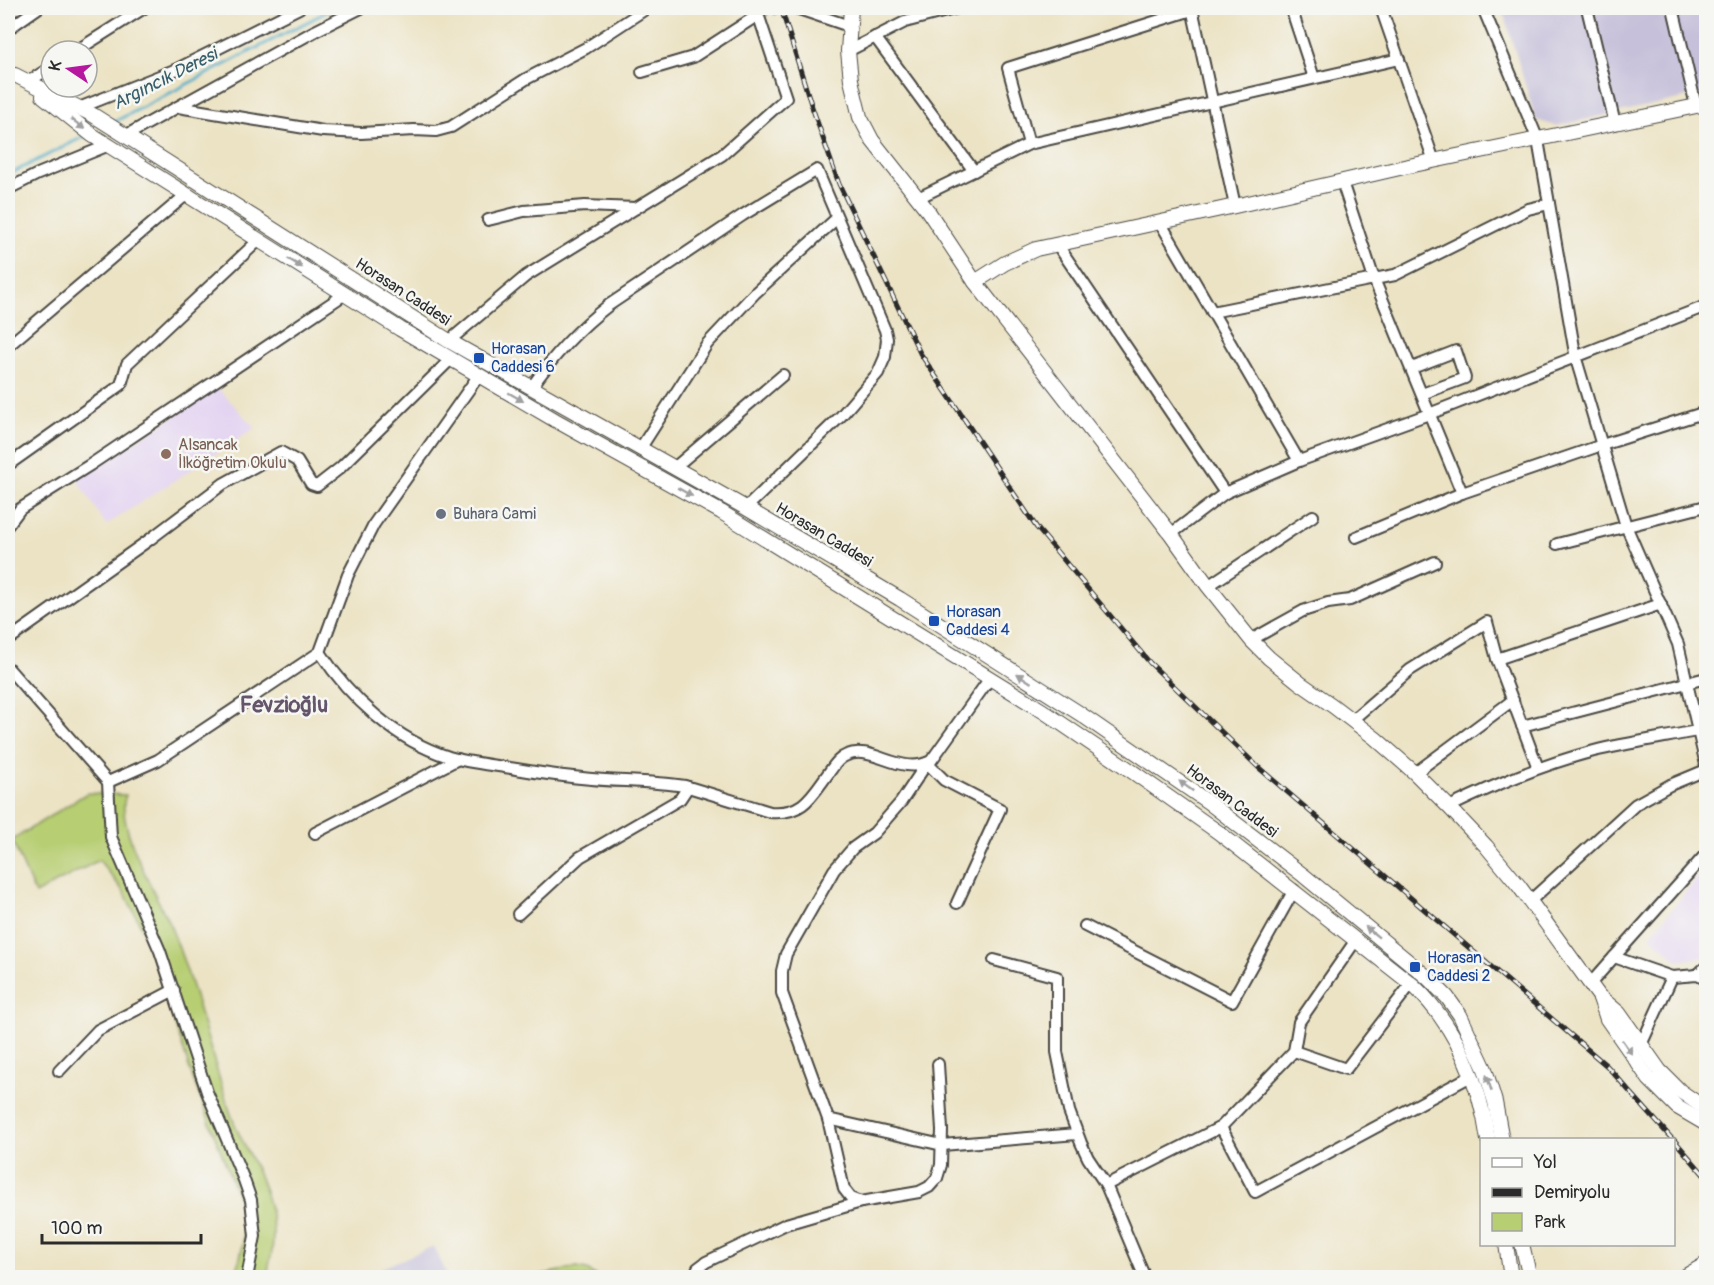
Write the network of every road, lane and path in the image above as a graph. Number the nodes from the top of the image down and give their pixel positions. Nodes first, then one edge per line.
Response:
1 (38, 8) edge
2 (144, 8) edge
3 (299, 8) edge
4 (362, 8) edge
5 (647, 8) edge
6 (796, 8) edge
7 (851, 8) edge
8 (958, 8) edge
9 (1291, 8) edge
10 (1381, 8) edge
11 (1483, 8) edge
12 (1587, 8) edge
13 (1673, 8) edge
14 (1192, 9) edge
15 (757, 11) edge
16 (849, 26) junction
17 (8, 29) edge
18 (875, 37) junction
19 (95, 39) edge
20 (848, 51) junction
21 (1399, 59) junction
22 (11, 72) edge
23 (642, 72) dead end
24 (39, 75) edge
25 (1314, 78) junction
26 (28, 82) junction
27 (1212, 101) junction
28 (1701, 105) edge
29 (178, 107) junction
30 (79, 108) junction
31 (1615, 124) junction
32 (125, 136) junction
33 (1538, 140) junction
34 (1029, 144) junction
35 (109, 145) junction
36 (1434, 161) junction
37 (974, 171) junction
38 (1342, 182) junction
39 (8, 189) edge
40 (186, 194) junction
41 (918, 198) junction
42 (1549, 204) junction
43 (1235, 206) junction
44 (637, 208) junction
45 (837, 218) junction
46 (488, 219) dead end
47 (1160, 222) junction
48 (259, 240) junction
49 (1057, 244) junction
50 (1374, 279) junction
51 (975, 282) junction
52 (345, 294) junction
53 (1707, 306) edge
54 (1212, 312) junction
55 (449, 341) junction
56 (8, 346) edge
57 (1576, 356) junction
58 (451, 359) junction
59 (1412, 368) junction
60 (479, 375) junction
61 (783, 375) dead end
62 (531, 388) junction
63 (1422, 394) junction
64 (1707, 412) edge
65 (1429, 414) junction
66 (1602, 445) junction
67 (640, 449) junction
68 (1299, 461) junction
69 (8, 465) edge
70 (674, 468) junction
71 (1225, 493) junction
72 (1462, 493) junction
73 (1707, 507) edge
74 (746, 508) junction
75 (1313, 516) dead end
76 (8, 525) edge
77 (1626, 526) junction
78 (1171, 534) junction
79 (1356, 537) dead end
80 (1557, 544) dead end
81 (1435, 562) dead end
82 (1208, 586) junction
83 (1661, 604) junction
84 (8, 640) edge
85 (1251, 640) junction
86 (320, 652) junction
87 (1497, 659) junction
88 (8, 668) edge
89 (990, 678) junction
90 (1707, 678) edge
91 (1688, 684) junction
92 (1513, 700) junction
93 (1352, 720) junction
94 (1522, 726) junction
95 (1703, 730) edge
96 (458, 759) junction
97 (927, 763) junction
98 (1707, 765) edge
99 (1538, 768) junction
100 (1707, 770) edge
101 (1415, 773) junction
102 (108, 782) junction
103 (688, 788) junction
104 (1449, 807) junction
105 (315, 833) dead end
106 (1707, 854) edge
107 (1294, 890) junction
108 (1530, 901) junction
109 (957, 903) dead end
110 (518, 914) dead end
111 (1085, 926) dead end
112 (1356, 940) junction
113 (1614, 957) junction
114 (994, 960) dead end
115 (1707, 967) edge
116 (1672, 977) junction
117 (1702, 977) edge
118 (1411, 984) junction
119 (1590, 984) junction
120 (174, 990) junction
121 (1599, 996) junction
122 (1641, 1045) junction
123 (1294, 1050) junction
124 (938, 1064) dead end
125 (59, 1071) dead end
126 (1471, 1076) junction
127 (1707, 1109) edge
128 (828, 1119) junction
129 (1707, 1124) edge
130 (1221, 1127) junction
131 (1077, 1134) junction
132 (1488, 1138) edge
133 (1502, 1138) edge
134 (942, 1145) junction
135 (1106, 1185) junction
136 (861, 1202) junction
137 (1506, 1246) edge
138 (1522, 1246) edge
139 (1707, 1264) edge
140 (1707, 1271) edge
141 (247, 1278) edge
142 (693, 1278) edge
143 (1145, 1278) edge
144 (1510, 1278) edge
145 (1530, 1278) edge
146 (1682, 1278) edge
147 (1699, 1278) edge

1 - 17 street
2 - 19 street
3 - 30 street
4 - 29 street
5 - 29 street
6 - 16 street
7 - 16 street
8 - 18 street
9 - 25 street
10 - 21 street
11 - 33 street
12 - 31 street
13 - 28 street
14 - 27 street
14 - 34 street
15 - 23 street
15 - 44 street
16 - 20 street
18 - 20 street
18 - 37 street
20 - 41 street
21 - 25 street
21 - 36 street
22 - 26 street, Horasan Caddesi
22 -> 35 street, Horasan Caddesi
24 - 26 street
25 - 27 street
26 - 30 street, Horasan Caddesi
27 - 34 street
27 - 43 street
28 - 31 street
29 - 32 street
30 - 32 street, Horasan Caddesi
31 - 33 street
32 - 55 street, Horasan Caddesi
33 - 36 street
33 - 42 street
34 - 37 street
35 - 39 street
35 - 40 street, Horasan Caddesi
36 - 38 street
37 - 41 street
38 - 43 street
38 - 50 street
40 - 48 street, Horasan Caddesi
40 - 56 street
41 - 51 street
42 - 50 street
42 - 57 street
43 - 47 street
44 - 46 street
44 - 55 street
45 - 62 street
45 - 67 street
45 - 74 street
47 - 49 street
47 - 54 street
48 -> 52 street, Horasan Caddesi
48 - 69 street
49 - 51 street
49 - 71 street
50 - 54 street
50 - 59 street
51 - 78 street
52 - 58 street, Horasan Caddesi
52 - 76 street
53 - 57 street
54 - 68 street
55 - 62 street, Horasan Caddesi
57 - 65 street
57 - 66 street
58 - 60 street, Horasan Caddesi
58 - 84 street
59 - 63 street
59 - 63 street
60 - 86 street
60 -> 89 street, Horasan Caddesi
61 - 70 street
62 - 67 street, Horasan Caddesi
63 - 65 street
64 - 66 street
65 - 68 street
65 - 72 street
66 - 72 street
66 - 77 street
67 - 70 street, Horasan Caddesi
68 - 71 street
70 - 74 street, Horasan Caddesi
71 - 78 street
72 - 79 street
73 - 77 street
133 -> 74 street, Horasan Caddesi
75 - 82 street
77 - 80 street
77 - 83 street
78 - 82 street
81 - 85 street
82 - 85 street
83 - 87 street
83 - 91 street
85 - 93 street
86 - 96 street
86 - 102 street
87 - 92 street
87 - 93 street
88 - 102 street
89 - 97 street
89 - 107 street, Horasan Caddesi
90 - 91 street
91 - 94 street
91 - 95 street
92 - 94 street
92 - 101 street
93 - 101 street
94 - 99 street
95 - 98 street
95 - 99 street
96 - 103 street
96 - 105 street
97 - 103 street
97 - 109 street
97 - 128 street
99 - 104 street
100 - 108 street
101 - 104 street
102 - 120 street
103 - 110 street
104 - 108 street
106 - 113 street
107 - 111 street
107 - 112 street, Horasan Caddesi
108 - 119 street
112 - 118 street, Horasan Caddesi
112 - 123 street
113 - 116 street
113 - 119 street
114 - 131 street
115 - 117 street
116 - 117 street
116 - 122 street
118 - 123 street
118 - 126 street, Horasan Caddesi
119 - 121 street
120 - 125 street
120 - 141 street
121 - 122 street
121 -> 129 street
122 - 127 street
123 - 130 street
124 - 134 street
126 - 130 street
126 - 132 street, Horasan Caddesi
128 - 134 street
128 - 136 street
130 - 135 street
131 - 134 street
131 - 135 street
134 - 136 street
135 - 143 street
136 - 142 street
137 - 144 street
138 - 145 street
139 - 146 street
140 - 147 street

